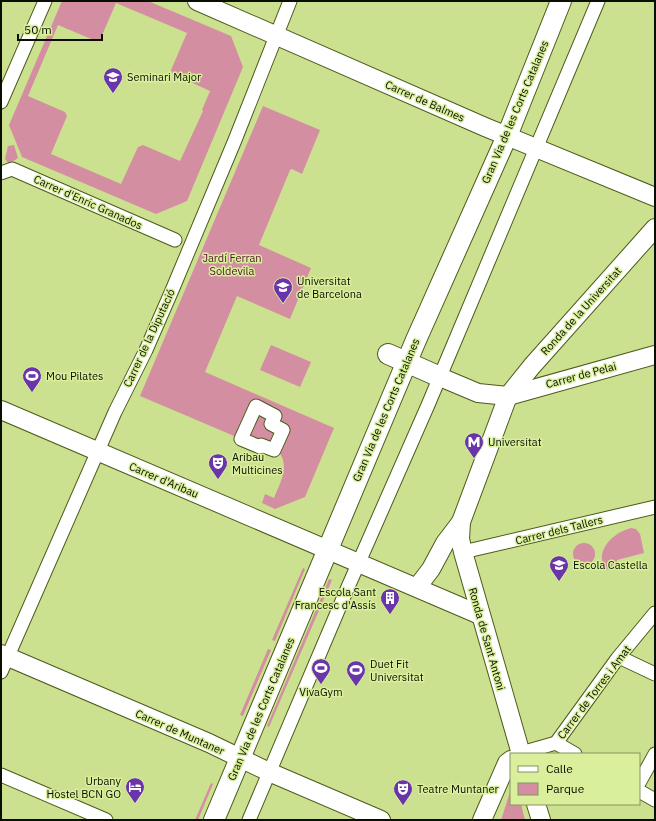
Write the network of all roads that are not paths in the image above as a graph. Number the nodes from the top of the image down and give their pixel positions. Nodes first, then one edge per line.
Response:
1 (45, 1) edge
2 (197, 1) edge
3 (290, 1) edge
4 (561, 1) edge
5 (598, 1) edge
6 (275, 35) junction
7 (1, 102) edge
8 (507, 136) junction
9 (536, 148) junction
10 (1, 173) edge
11 (655, 197) edge
12 (655, 228) edge
13 (175, 240) dead end
14 (388, 354) dead end
15 (655, 355) edge
16 (406, 362) junction
17 (440, 377) junction
18 (508, 396) junction
19 (1, 410) edge
20 (97, 451) junction
21 (655, 507) edge
22 (461, 522) junction
23 (328, 549) junction
24 (462, 552) junction
25 (360, 562) junction
26 (418, 586) junction
27 (655, 613) edge
28 (480, 614) junction
29 (619, 657) junction
30 (3, 661) edge
31 (655, 674) edge
32 (556, 743) junction
33 (517, 753) edge
34 (524, 753) edge
35 (573, 753) edge
36 (655, 754) edge
37 (240, 759) junction
38 (510, 761) edge
39 (269, 772) junction
40 (1, 775) edge
41 (640, 781) edge
42 (640, 792) edge
43 (655, 800) edge
44 (536, 805) edge
45 (106, 820) edge
46 (214, 820) edge
47 (249, 820) edge
48 (381, 820) edge
49 (482, 820) edge
50 (541, 820) edge

1 - 7 street
2 - 6 main road, Carrer de Balmes
3 - 6 street, Carrer de la Diputació
4 - 8 main road, Gran Via de les Corts Catalanes
5 - 9 street
6 - 8 main road, Carrer de Balmes
6 - 20 street, Carrer de la Diputació
8 - 9 main road, Carrer de Balmes
8 - 16 main road, Gran Via de les Corts Catalanes
9 - 11 main road, Carrer de Balmes
9 - 17 street
10 - 13 street, Carrer d'Enric Granados
12 - 18 main road, Ronda de la Universitat
14 - 16 main road
15 - 18 main road, Carrer de Pelai
16 - 17 main road
16 - 23 main road, Gran Via de les Corts Catalanes
17 - 18 main road
17 - 25 street
18 - 22 main road, Ronda de la Universitat
19 - 20 main road, Carrer d'Aribau
20 - 23 main road, Carrer d'Aribau
20 - 30 street, Carrer de la Diputació
21 - 24 street, Carrer dels Tallers
22 - 24 main road, Ronda de Sant Antoni
22 - 26 main road
23 - 25 main road, Carrer d'Aribau
23 - 37 main road, Gran Via de les Corts Catalanes
24 - 28 main road, Ronda de Sant Antoni
25 - 26 main road, Carrer d'Aribau
25 - 39 street
26 - 28 main road, Carrer d'Aribau
27 - 29 street, Carrer de Torres i Amat
28 - 33 main road, Ronda de Sant Antoni
29 - 31 street
29 - 32 street, Carrer de Torres i Amat
30 - 37 main road, Carrer de Muntaner
32 - 34 street, Carrer de Torres i Amat
32 - 35 street
36 - 41 street
37 - 39 main road, Carrer de Muntaner
37 - 46 main road, Gran Via de les Corts Catalanes
38 - 49 main road
39 - 47 street
39 - 48 main road, Carrer de Muntaner
40 - 45 street
42 - 43 street
44 - 50 main road

